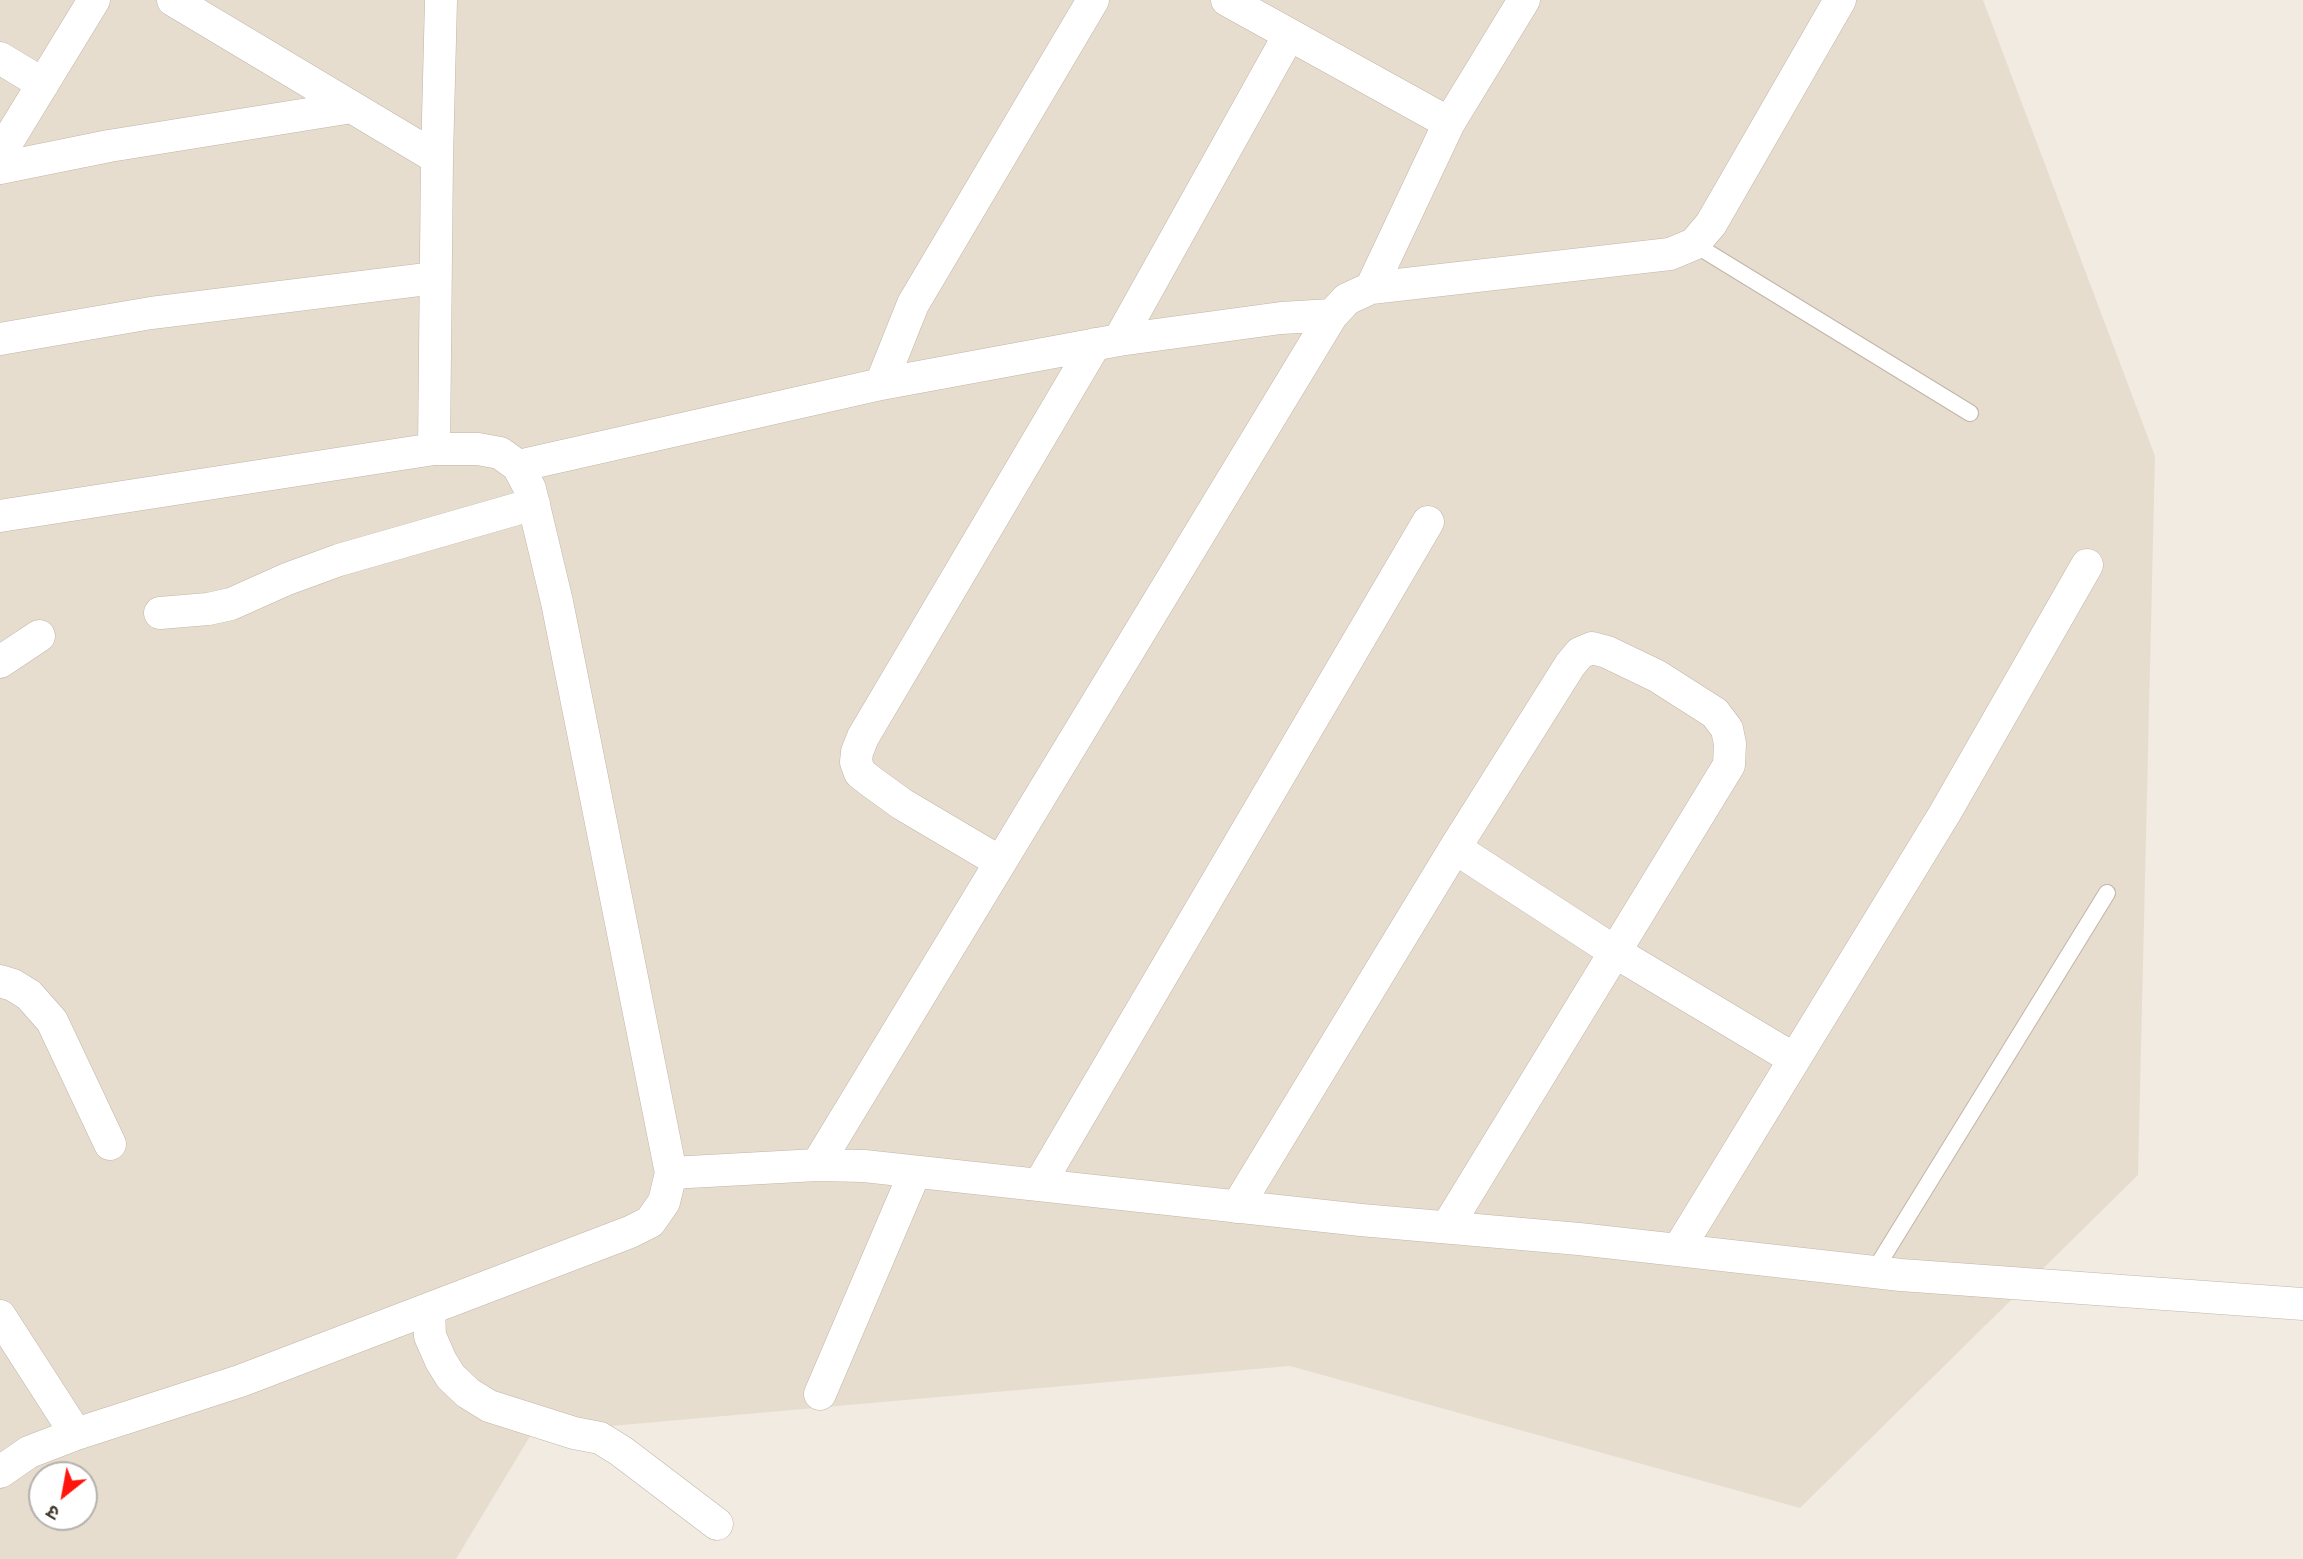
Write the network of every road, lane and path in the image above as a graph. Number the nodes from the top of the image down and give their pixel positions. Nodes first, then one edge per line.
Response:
1 (94, 0) edge
2 (173, 0) edge
3 (441, 0) edge
4 (1093, 0) edge
5 (1227, 0) edge
6 (1524, 0) edge
7 (1840, 0) edge
8 (1289, 35) junction
9 (0, 58) edge
10 (43, 84) junction
11 (352, 107) junction
12 (1449, 122) junction
13 (0, 154) edge
14 (436, 158) junction
15 (0, 168) edge
16 (1695, 244) junction
17 (436, 278) junction
18 (1371, 288) junction
19 (1332, 315) junction
20 (0, 339) edge
21 (1107, 342) junction
22 (881, 384) junction
23 (1970, 413) dead end
24 (434, 449) junction
25 (518, 466) junction
26 (534, 504) junction
27 (0, 516) edge
28 (1428, 522) dead end
29 (2087, 565) dead end
30 (160, 613) dead end
31 (39, 636) dead end
32 (0, 662) edge
33 (1455, 848) junction
34 (1000, 862) junction
35 (2107, 893) dead end
36 (1615, 953) junction
37 (0, 981) edge
38 (1794, 1059) junction
39 (110, 1144) dead end
40 (817, 1165) junction
41 (915, 1172) junction
42 (671, 1173) junction
43 (1040, 1185) junction
44 (1237, 1207) junction
45 (1447, 1227) junction
46 (1678, 1250) junction
47 (1873, 1273) junction
48 (2303, 1304) edge
49 (429, 1309) junction
50 (0, 1316) edge
51 (820, 1394) dead end
52 (76, 1434) junction
53 (0, 1472) edge
54 (717, 1524) dead end

1 - 10 street
2 - 11 street
3 - 14 street
4 - 22 street
5 - 8 street
6 - 12 street
7 - 16 street
8 - 12 street
8 - 21 street
9 - 10 street
10 - 13 street
11 - 14 street
11 - 15 street
12 - 18 street
14 - 17 street
16 - 18 street
16 - 23 lane
17 - 20 street
17 - 24 street
18 - 19 street
19 - 21 street
19 - 34 street
21 - 22 street
21 - 34 street
22 - 25 street
24 - 25 street
24 - 27 street
25 - 26 street
26 - 30 street
26 - 42 street
28 - 43 street
29 - 38 street
31 - 32 street
33 - 36 street
33 - 36 street
33 - 44 street
34 - 40 street
35 - 47 lane
36 - 38 street
36 - 45 street
37 - 39 street
38 - 46 street
40 - 41 street
40 - 42 street
41 - 43 street
41 - 51 street
42 - 49 street
43 - 44 street
44 - 45 street
45 - 46 street
46 - 47 street
47 - 48 street
49 - 52 street
49 - 54 street
50 - 52 street
52 - 53 street

